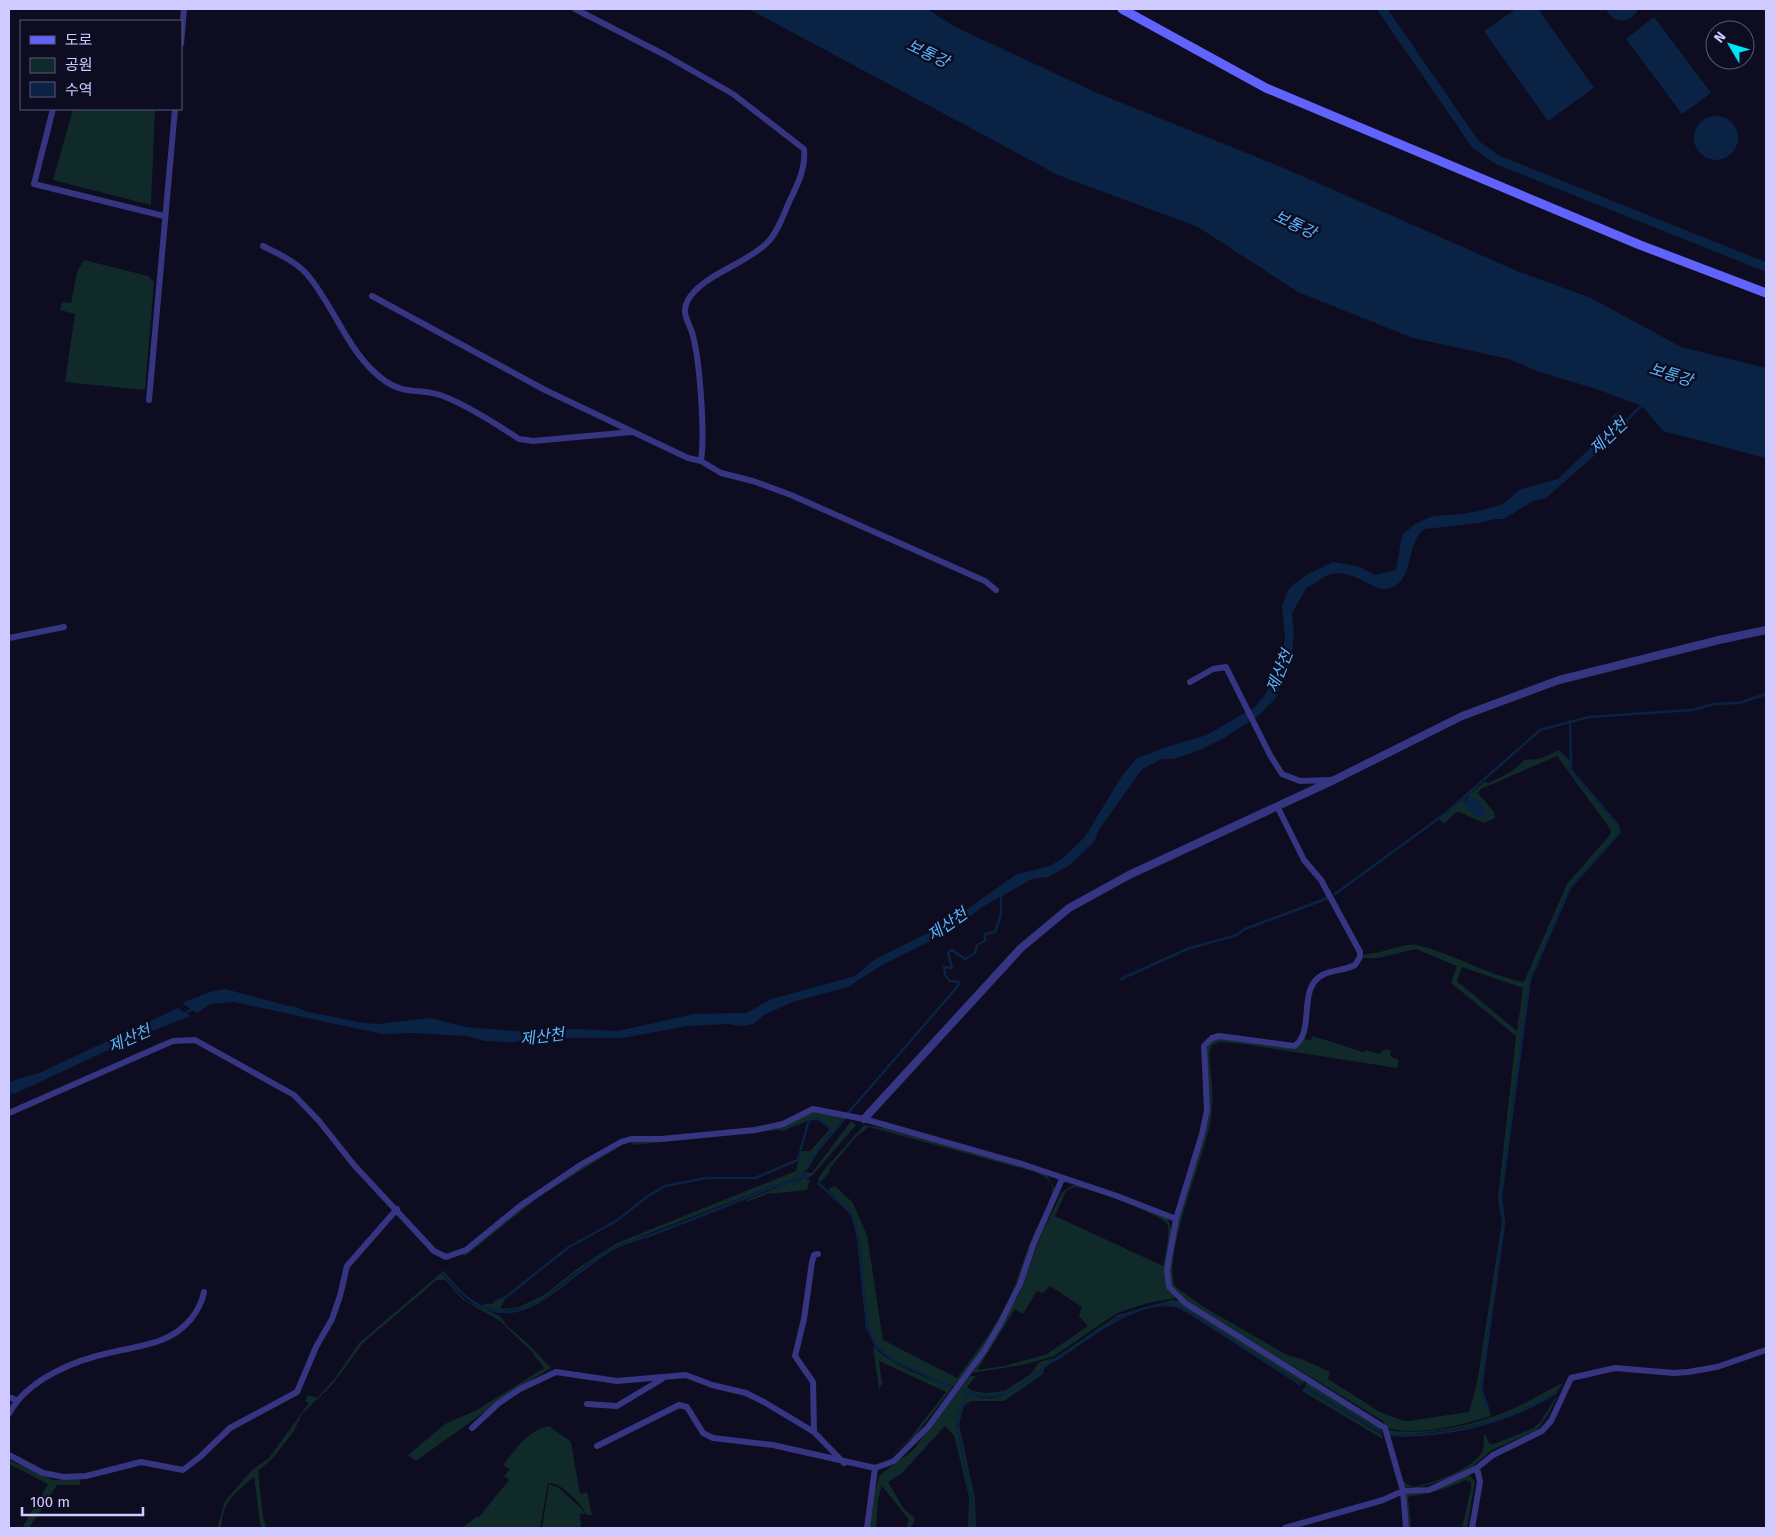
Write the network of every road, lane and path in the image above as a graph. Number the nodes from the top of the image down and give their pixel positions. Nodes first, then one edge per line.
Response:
1 (184, 9) edge
2 (575, 9) edge
3 (1122, 9) edge
4 (182, 32) edge
5 (53, 110) edge
6 (175, 110) edge
7 (164, 216) junction
8 (263, 246) dead end
9 (1766, 293) edge
10 (372, 296) dead end
11 (149, 400) dead end
12 (633, 432) junction
13 (701, 460) junction
14 (996, 590) dead end
15 (64, 627) dead end
16 (1766, 630) edge
17 (9, 638) edge
18 (1190, 682) dead end
19 (1334, 780) junction
20 (1277, 806) junction
21 (9, 1113) edge
22 (864, 1119) junction
23 (1062, 1179) junction
24 (397, 1209) junction
25 (1176, 1219) junction
26 (818, 1254) dead end
27 (204, 1292) dead end
28 (1766, 1350) edge
29 (665, 1377) junction
30 (9, 1397) edge
31 (16, 1400) junction
32 (587, 1404) dead end
33 (9, 1414) edge
34 (472, 1428) dead end
35 (814, 1432) junction
36 (598, 1446) dead end
37 (9, 1455) edge
38 (844, 1463) junction
39 (874, 1468) junction
40 (1477, 1468) junction
41 (1403, 1491) junction
42 (1302, 1526) edge
43 (867, 1528) edge
44 (1285, 1528) edge
45 (1406, 1528) edge
46 (1472, 1528) edge

1 - 4 street
2 - 13 street
3 - 9 main road
5 - 7 street
6 - 7 street
7 - 11 street
8 - 12 street
10 - 12 street
12 - 13 street
13 - 14 street
15 - 17 street
16 - 19 street
18 - 19 street
19 - 20 street
20 - 22 street
20 - 25 street
21 - 24 street
22 - 23 street
22 - 24 street
23 - 25 street
23 - 39 street
24 - 37 street
25 - 41 street
26 - 35 street
27 - 31 street
28 - 40 street
29 - 32 street
29 - 34 street
29 - 35 street
30 - 31 street
31 - 33 street
35 - 38 street
36 - 38 street
38 - 39 street
39 - 43 street
40 - 41 street
40 - 46 street
41 - 42 street
41 - 45 street
42 - 44 street

